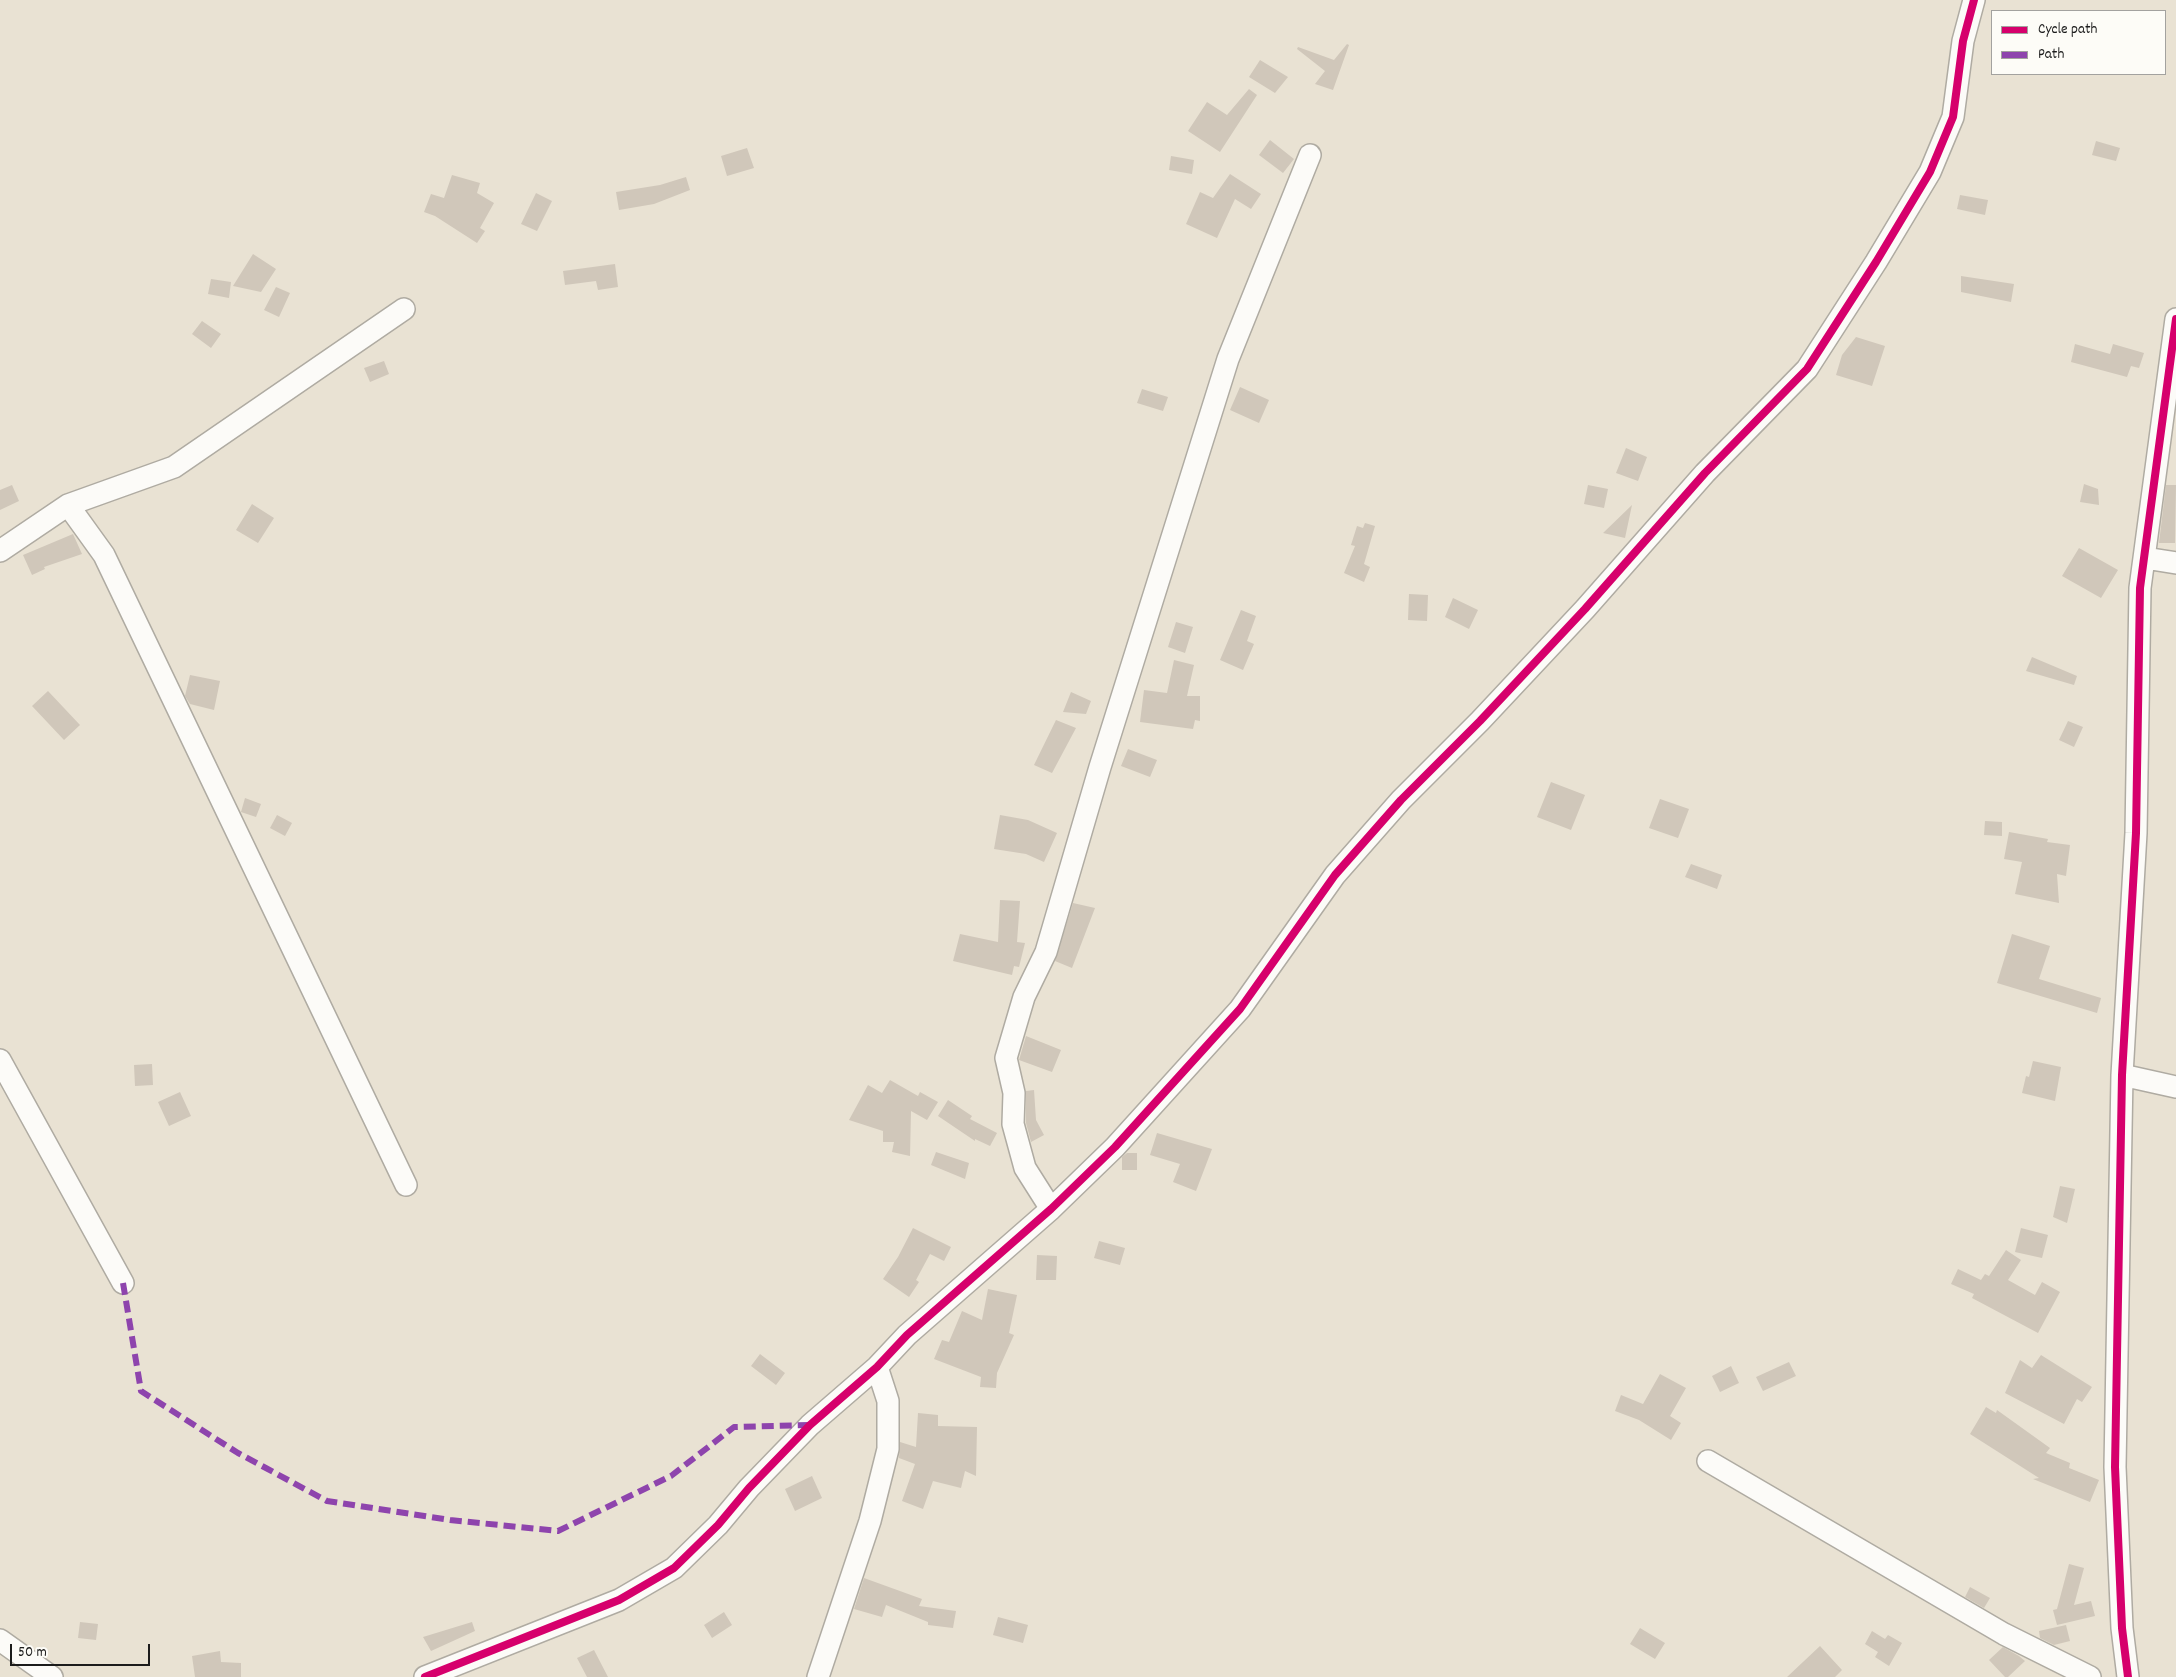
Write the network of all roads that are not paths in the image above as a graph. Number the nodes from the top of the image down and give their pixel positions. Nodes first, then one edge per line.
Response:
1 (1974, 0) edge
2 (1310, 155) dead end
3 (404, 309) dead end
4 (2176, 318) edge
5 (2174, 348) edge
6 (68, 505) junction
7 (0, 551) edge
8 (2145, 558) junction
9 (2176, 563) edge
10 (0, 1060) edge
11 (2122, 1075) junction
12 (2176, 1086) edge
13 (406, 1185) dead end
14 (1051, 1209) junction
15 (123, 1283) dead end
16 (877, 1367) junction
17 (1708, 1460) dead end
18 (0, 1640) edge
19 (52, 1677) edge
20 (425, 1677) edge
21 (818, 1677) edge
22 (2090, 1677) edge
23 (2128, 1677) edge

1 - 14 street
2 - 14 street
3 - 6 street
4 - 5 street
5 - 8 street
6 - 7 street
6 - 13 street
8 - 9 street
8 - 11 street
10 - 15 street
11 - 12 street
11 - 23 street
14 - 16 street
16 - 20 street
16 - 21 street
17 - 22 street
18 - 19 street

